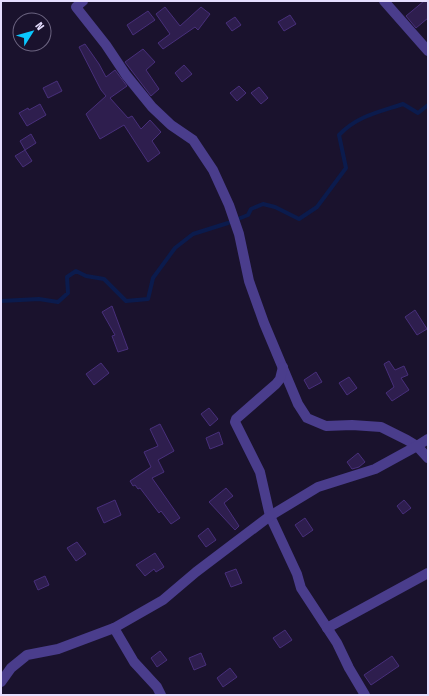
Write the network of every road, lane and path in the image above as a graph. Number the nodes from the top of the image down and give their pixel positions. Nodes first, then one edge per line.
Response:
1 (384, 1) edge
2 (77, 3) edge
3 (428, 51) edge
4 (283, 367) junction
5 (428, 439) edge
6 (417, 446) junction
7 (428, 458) edge
8 (270, 516) junction
9 (428, 572) edge
10 (114, 628) junction
11 (327, 628) junction
12 (1, 682) edge
13 (161, 695) edge
14 (365, 695) edge

1 - 3 street
2 - 4 street
4 - 6 street
4 - 8 street
5 - 6 street
6 - 7 street
6 - 8 street
8 - 10 street
8 - 11 street
9 - 11 street
10 - 12 street
10 - 13 street
11 - 14 street

